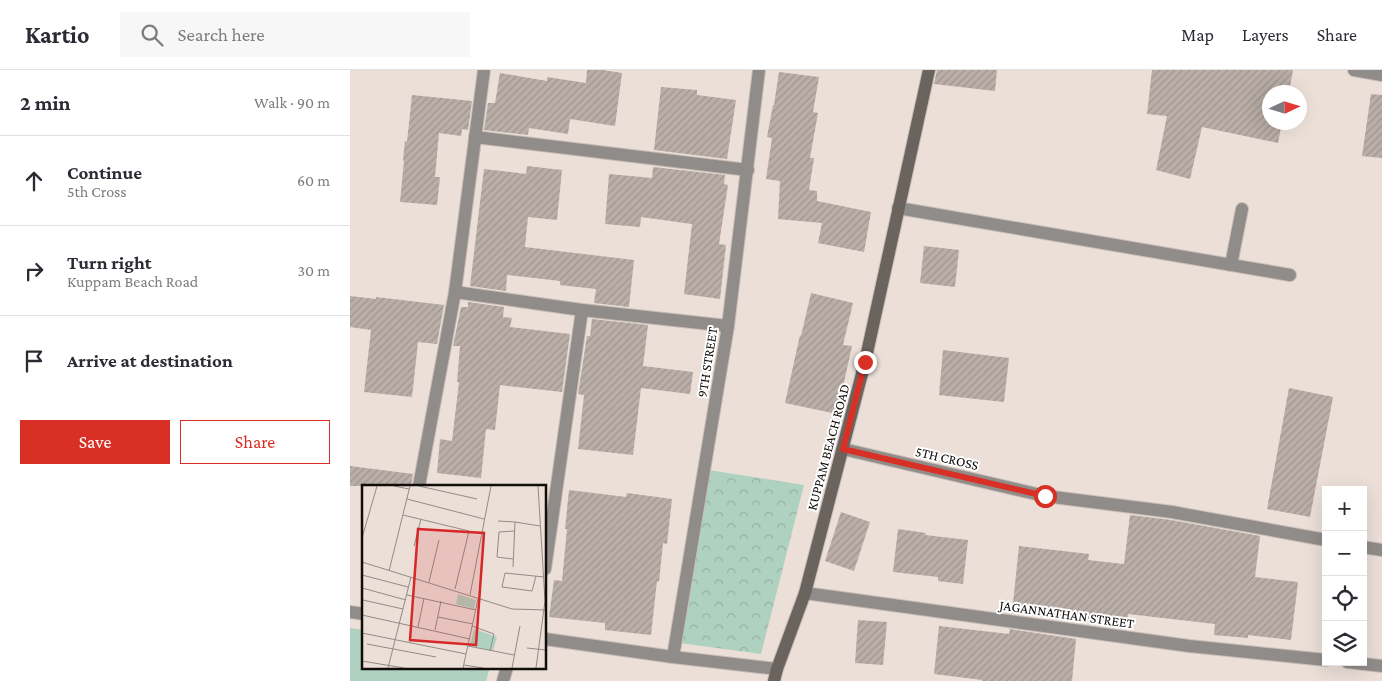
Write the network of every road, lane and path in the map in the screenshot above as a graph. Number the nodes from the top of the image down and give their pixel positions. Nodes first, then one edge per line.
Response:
1 (484, 70) edge
2 (759, 70) edge
3 (929, 70) edge
4 (1354, 70) edge
5 (1382, 75) edge
6 (475, 136) junction
7 (748, 170) junction
8 (898, 208) junction
9 (1242, 209) dead end
10 (1231, 266) junction
11 (1290, 275) dead end
12 (455, 292) junction
13 (582, 310) junction
14 (728, 326) junction
15 (843, 449) junction
16 (419, 485) edge
17 (1322, 539) edge
18 (1367, 548) edge
19 (1382, 550) edge
20 (546, 562) edge
21 (805, 592) junction
22 (546, 639) edge
23 (673, 657) junction
24 (1322, 660) edge
25 (1367, 664) edge
26 (1382, 666) edge
27 (507, 668) edge
28 (775, 675) edge
29 (503, 681) edge

1 - 6 street
2 - 7 street, 9TH STREET
3 - 8 street, KUPPAM BEACH ROAD
4 - 5 street
6 - 7 street
6 - 12 street
7 - 14 street, 9TH STREET
8 - 10 street
8 - 15 street, KUPPAM BEACH ROAD
9 - 10 street
10 - 11 street
12 - 13 street
12 - 16 street
13 - 14 street
13 - 20 street
14 - 23 street, 9TH STREET
15 - 17 street, 5TH CROSS
15 - 21 street, KUPPAM BEACH ROAD
18 - 19 street
21 - 24 street, JAGANNATHAN STREET
21 - 28 street, KUPPAM BEACH ROAD
22 - 23 street
23 - 28 street
25 - 26 street
27 - 29 street

